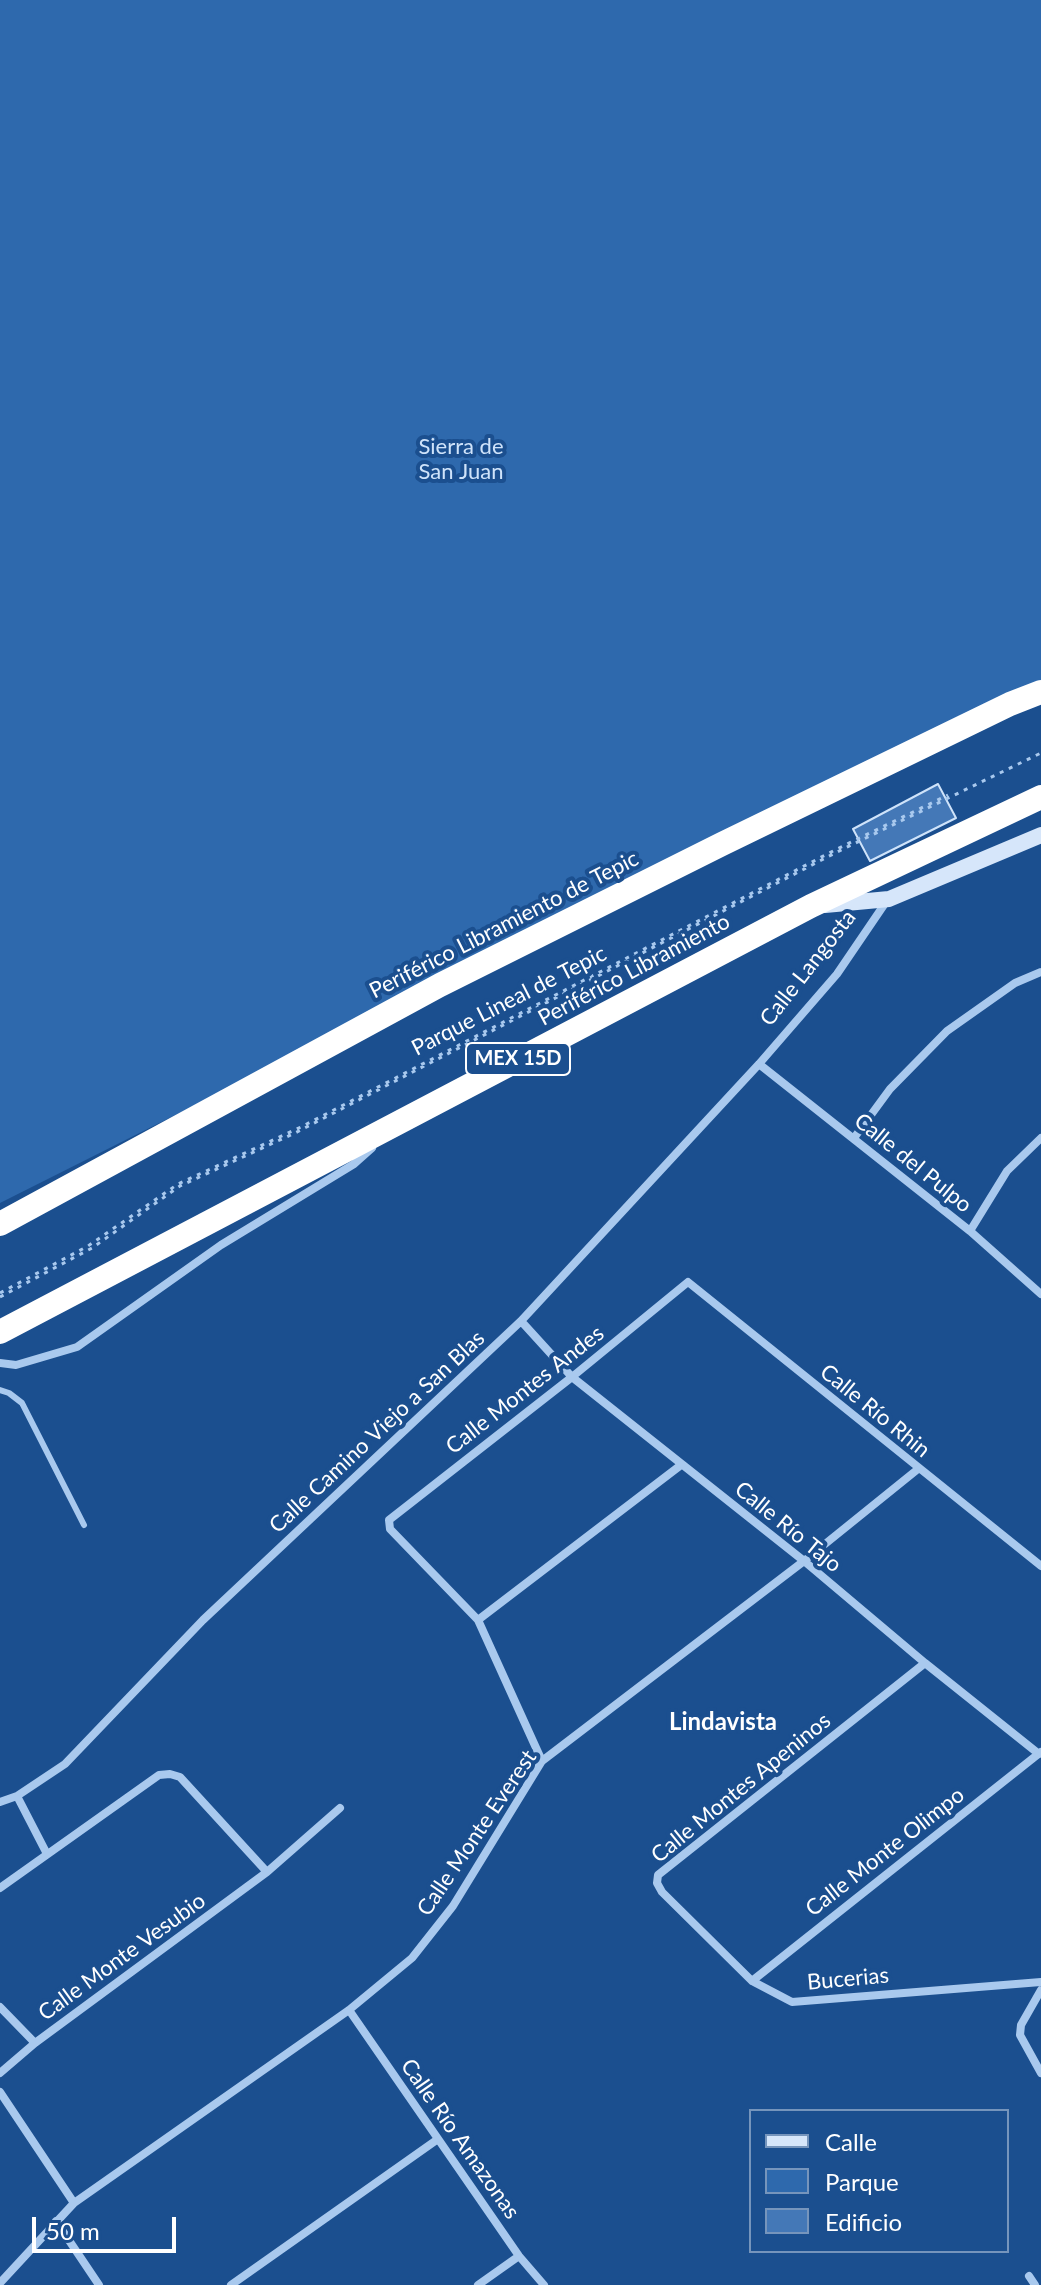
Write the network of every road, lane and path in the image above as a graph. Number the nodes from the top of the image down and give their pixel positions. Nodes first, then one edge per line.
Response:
1 (1041, 692) edge
2 (1041, 752) edge
3 (1037, 802) edge
4 (1041, 835) edge
5 (889, 899) junction
6 (811, 906) junction
7 (1041, 972) edge
8 (759, 1064) junction
9 (406, 1118) junction
10 (854, 1138) junction
11 (1041, 1138) edge
12 (0, 1224) edge
13 (970, 1231) junction
14 (688, 1282) joint
15 (1041, 1294) edge
16 (0, 1295) edge
17 (521, 1321) junction
18 (0, 1332) edge
19 (0, 1363) edge
20 (572, 1377) junction
21 (0, 1390) edge
22 (681, 1465) junction
23 (918, 1469) junction
24 (84, 1525) dead end
25 (804, 1561) junction
26 (1041, 1566) edge
27 (478, 1620) junction
28 (925, 1663) junction
29 (1040, 1753) edge
30 (542, 1761) junction
31 (17, 1796) junction
32 (0, 1802) edge
33 (340, 1808) dead end
34 (47, 1854) junction
35 (267, 1872) junction
36 (657, 1883) joint
37 (0, 1888) edge
38 (752, 1981) junction
39 (1041, 1982) edge
40 (1041, 1990) edge
41 (0, 2007) edge
42 (349, 2010) junction
43 (35, 2043) junction
44 (0, 2073) edge
45 (1041, 2073) edge
46 (0, 2092) edge
47 (438, 2139) junction
48 (74, 2203) junction
49 (56, 2221) junction
50 (519, 2256) junction
51 (1029, 2276) dead end
52 (0, 2283) edge
53 (99, 2285) edge
54 (231, 2285) edge
55 (478, 2285) edge
56 (544, 2285) edge
57 (1035, 2285) edge

1 - 12 highway, Periférico Libramiento de Tepic
2 - 16 path, Parque Lineal de Tepic
3 - 6 highway, Periférico Libramiento / MEX 15D
4 - 5 street, Calle Langosta
5 - 6 street, Calle Langosta
5 - 8 street, Calle Langosta
6 - 9 highway, Periférico Libramiento / MEX 15D
7 - 10 street
8 - 10 street, Calle del Pulpo
8 - 17 street, Calle Camino Viejo a San Blas
9 - 18 highway, Periférico Libramiento / MEX 15D
9 - 19 street
10 - 13 street, Calle del Pulpo
11 - 13 street
13 - 15 street, Calle del Pulpo
14 - 20 street, Calle Montes Andes
14 - 23 street, Calle Río Rhin
17 - 20 street, Calle Río Tajo
17 - 31 street, Calle Camino Viejo a San Blas
20 - 22 street, Calle Río Tajo
20 - 27 street, Calle Montes Andes
21 - 24 lane
22 - 25 street, Calle Río Tajo
22 - 27 street
23 - 25 street, Calle Monte Everest
23 - 26 street, Calle Río Rhin
25 - 28 street, Calle Río Tajo
25 - 30 street, Calle Monte Everest
27 - 30 street
28 - 29 street, Calle Río Tajo
28 - 36 street, Calle Montes Apeninos
29 - 38 street, Calle Monte Olimpo
30 - 42 street, Calle Monte Everest
31 - 32 street, Calle Camino Viejo a San Blas
31 - 34 street
33 - 35 street, Calle Monte Vesubio
34 - 35 street
34 - 37 street
35 - 43 street, Calle Monte Vesubio
36 - 38 street, Bucerias
38 - 39 street, Bucerias
40 - 45 street
41 - 43 street
42 - 47 street, Calle Río Amazonas
42 - 48 street, Calle Monte Everest
43 - 44 street, Calle Monte Vesubio
46 - 48 street
47 - 50 street, Calle Río Amazonas
47 - 54 street
48 - 49 street, Calle Monte Everest
49 - 52 street, Calle Monte Everest
49 - 53 street
50 - 55 street
50 - 56 street, Calle Río Amazonas
51 - 57 street

